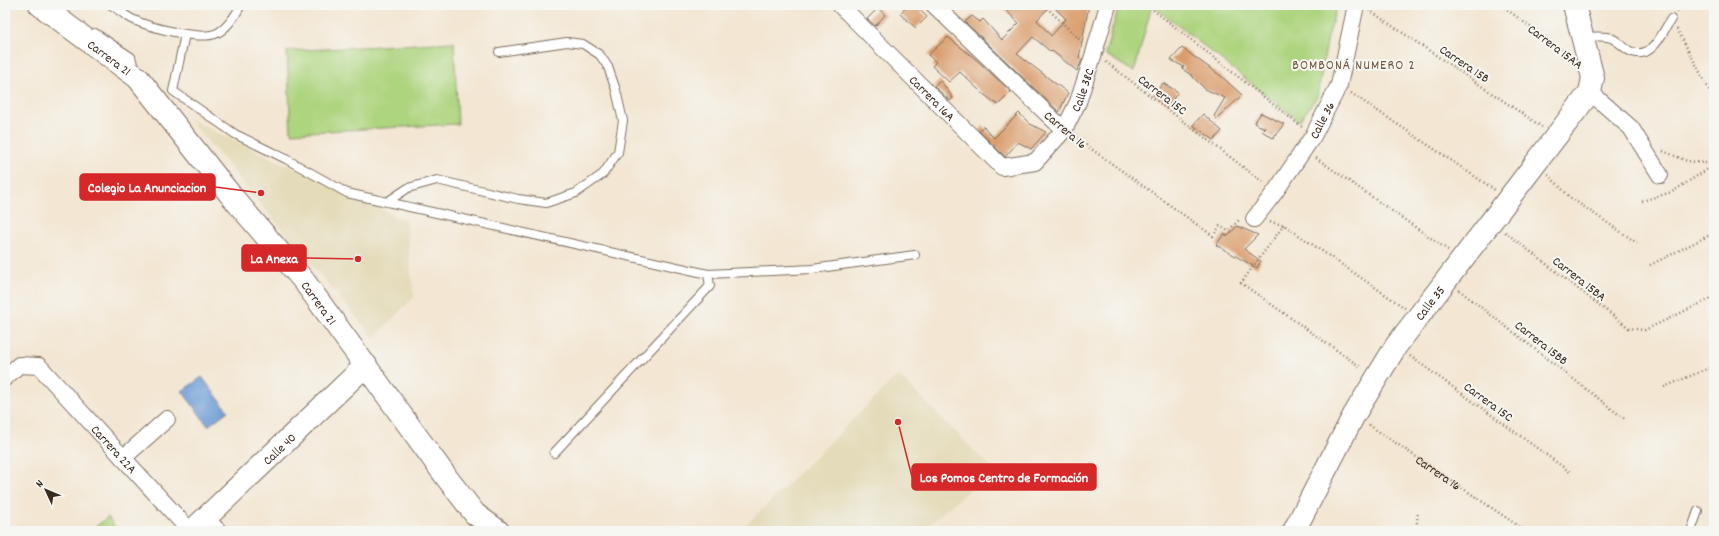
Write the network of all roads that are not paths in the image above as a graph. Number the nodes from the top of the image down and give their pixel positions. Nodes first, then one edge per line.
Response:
1 (40, 5) edge
2 (111, 5) edge
3 (241, 5) edge
4 (840, 5) edge
5 (934, 5) edge
6 (1108, 5) edge
7 (1574, 5) edge
8 (1362, 7) edge
9 (1671, 19) road end
10 (89, 29) dead end
11 (186, 34) junction
12 (1583, 37) junction
13 (499, 52) dead end
14 (131, 72) junction
15 (1591, 83) junction
16 (1064, 130) junction
17 (1034, 162) joint
18 (1660, 175) dead end
19 (387, 202) junction
20 (1254, 219) road end
21 (915, 255) dead end
22 (708, 274) junction
23 (366, 365) junction
24 (5, 378) edge
25 (167, 419) dead end
26 (554, 453) dead end
27 (123, 458) junction
28 (1698, 510) dead end
29 (209, 515) junction
30 (191, 531) edge
31 (224, 531) edge
32 (498, 531) edge
33 (1294, 531) edge
34 (1692, 531) edge

1 - 14 street, Carrera 21
2 - 11 lane
3 - 11 lane
4 - 17 street, Carrera 16A
5 - 16 street, Carrera 16
6 - 16 street, Calle 38C
7 - 12 street
8 - 20 street, Calle 36
9 - 12 lane
10 - 14 lane
11 - 19 lane
12 - 15 street
13 - 19 lane
14 - 23 street, Carrera 21
15 - 18 street
15 - 33 street, Calle 35
16 - 17 street, Calle 38C
19 - 22 lane
21 - 22 lane
22 - 26 lane
23 - 29 street, Calle 40
23 - 32 street, Carrera 21
24 - 27 street, Carrera 22A
25 - 27 street
27 - 30 street, Carrera 22A
28 - 34 lane
29 - 30 street, Calle 40
29 - 31 lane

